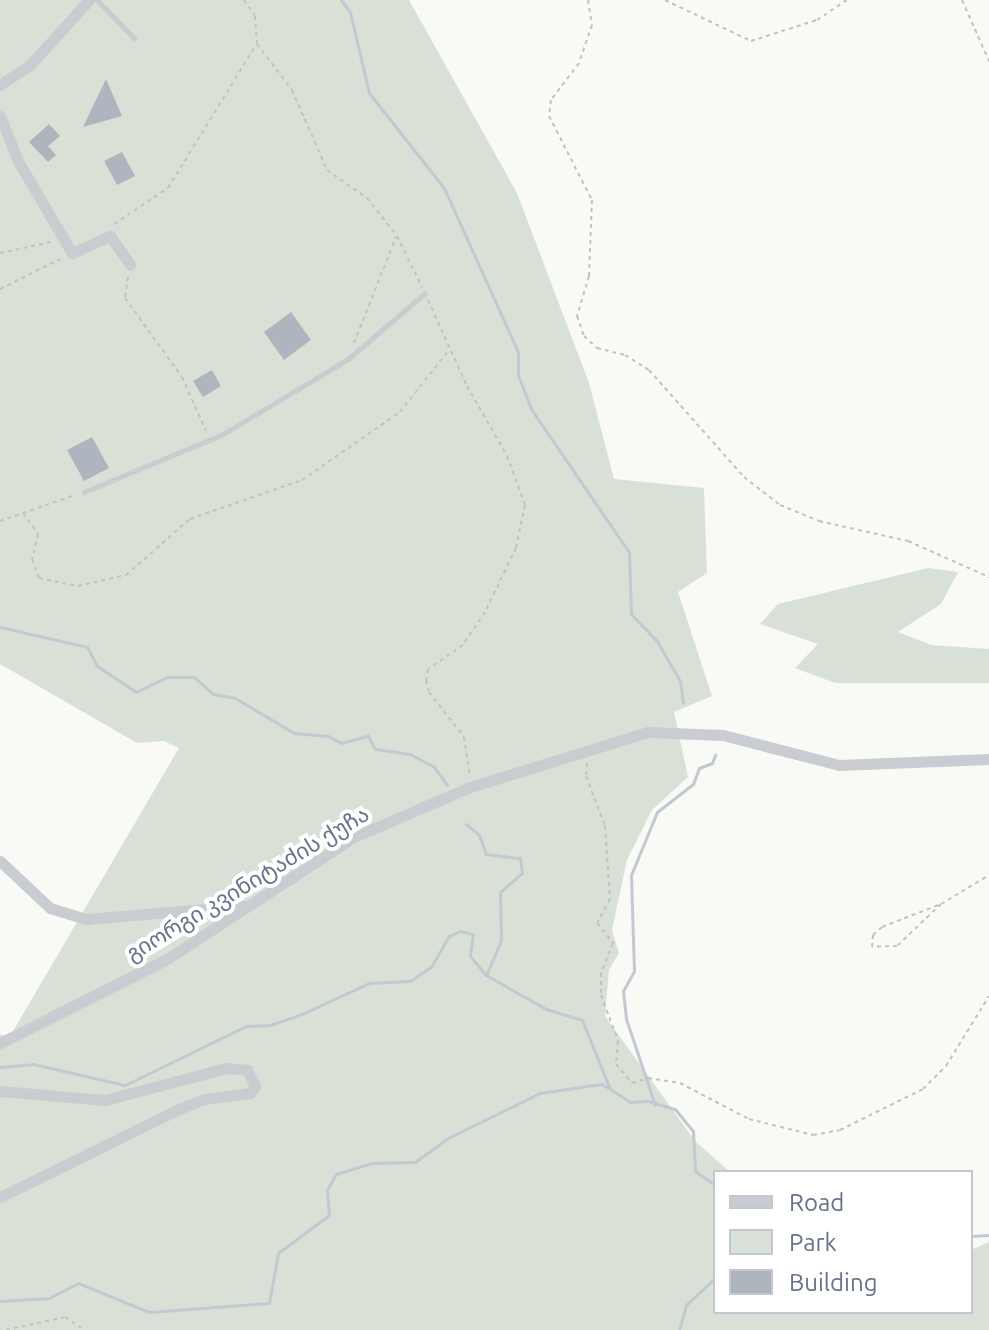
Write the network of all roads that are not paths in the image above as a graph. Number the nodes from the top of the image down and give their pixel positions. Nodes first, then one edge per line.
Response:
1 (89, 0) edge
2 (97, 0) edge
3 (134, 38) dead end
4 (0, 85) edge
5 (0, 116) edge
6 (130, 265) road end
7 (425, 293) road end
8 (84, 492) road end
9 (989, 759) edge
10 (0, 861) edge
11 (247, 906) junction
12 (0, 1043) edge
13 (0, 1091) edge
14 (0, 1197) edge

1 - 4 street
2 - 3 lane
5 - 6 street
7 - 8 lane
9 - 11 street, გიორგი კვინიტაძის ქუჩა
10 - 11 street
11 - 12 street, გიორგი კვინიტაძის ქუჩა
13 - 14 street

